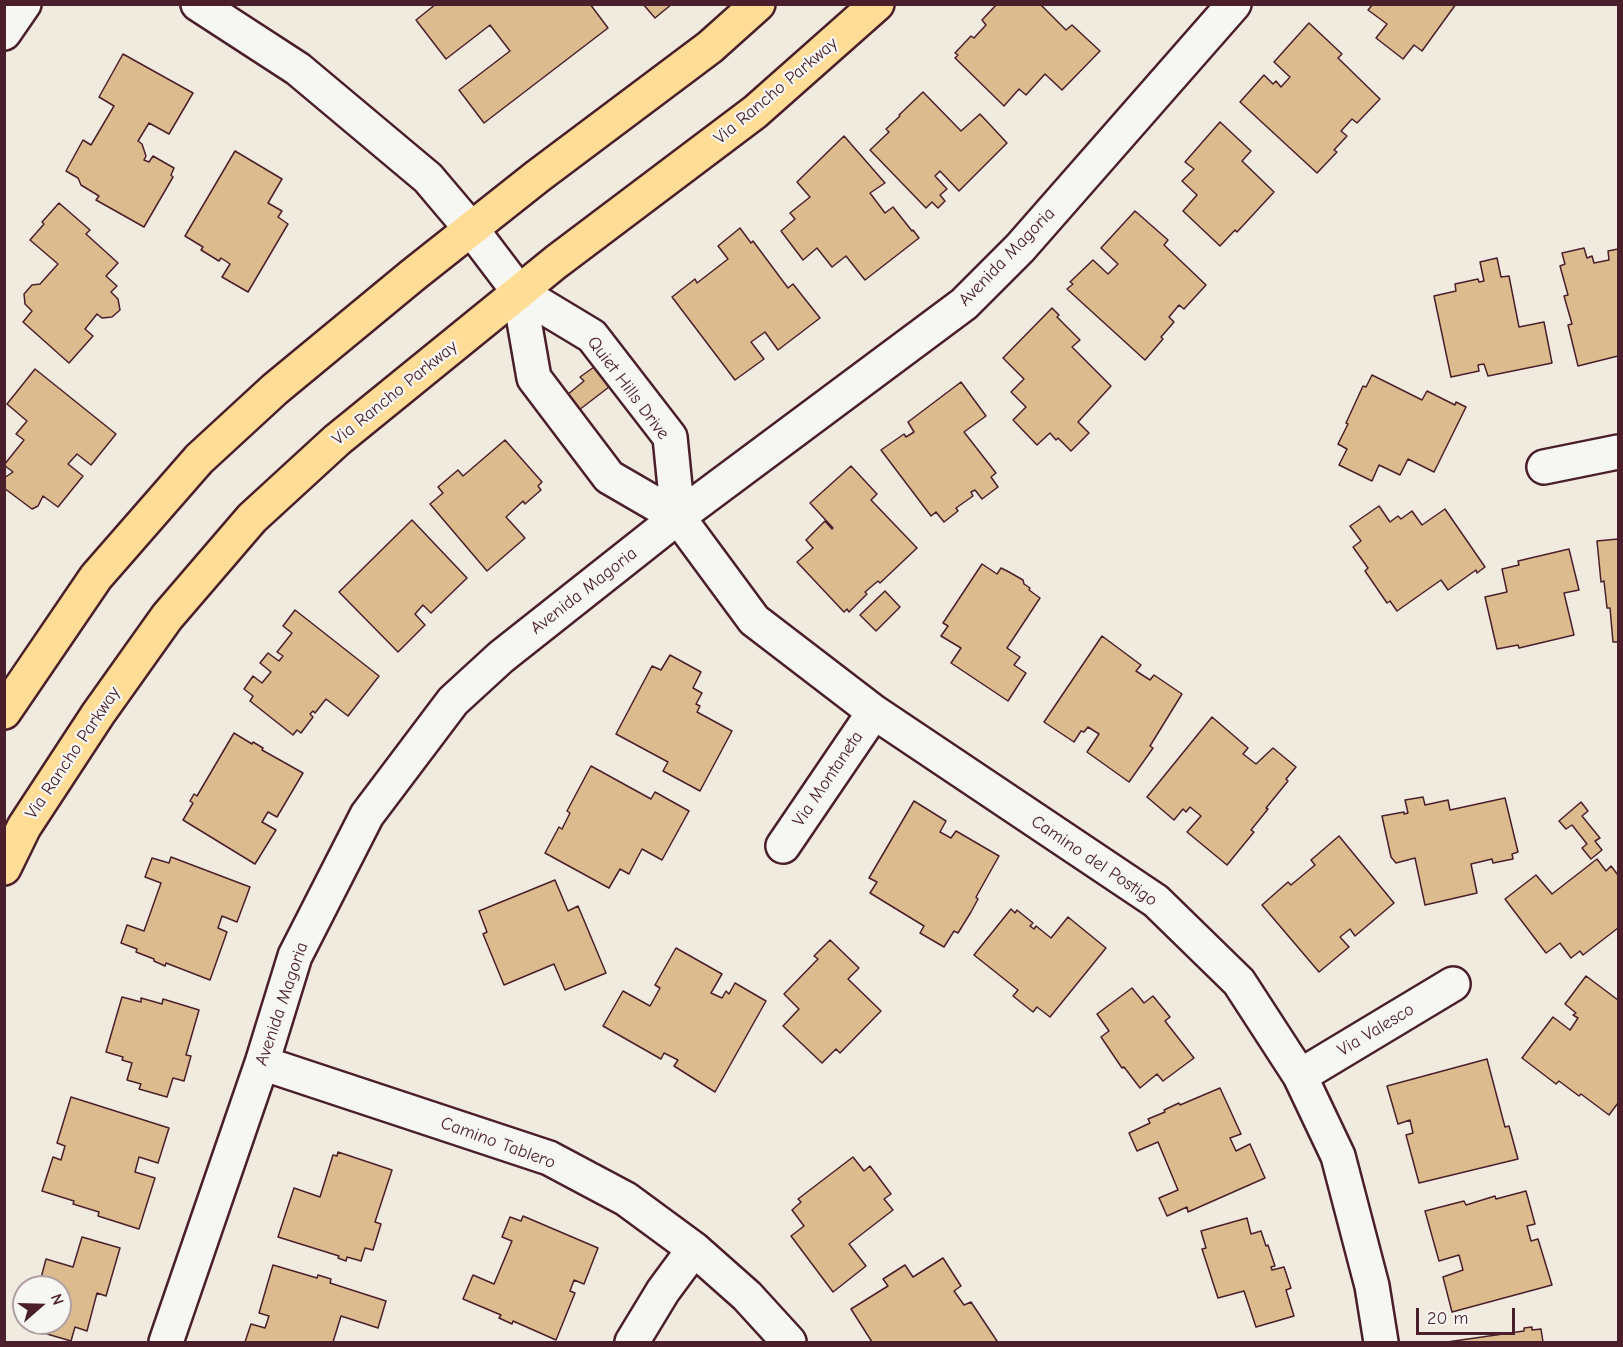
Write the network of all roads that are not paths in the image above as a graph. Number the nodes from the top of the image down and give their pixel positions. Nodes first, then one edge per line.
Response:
1 (24, 4) edge
2 (198, 4) edge
3 (758, 4) edge
4 (878, 4) edge
5 (1234, 4) edge
6 (4, 33) edge
7 (472, 230) junction
8 (519, 292) junction
9 (1618, 452) edge
10 (1544, 467) dead end
11 (678, 517) junction
12 (4, 712) edge
13 (874, 712) junction
14 (783, 846) dead end
15 (4, 868) edge
16 (1453, 984) dead end
17 (262, 1063) junction
18 (1300, 1076) junction
19 (694, 1250) junction
20 (166, 1342) edge
21 (632, 1342) edge
22 (789, 1342) edge
23 (1381, 1342) edge

1 - 6 street
2 - 7 street, Quiet Hills Drive
3 - 7 main road
4 - 8 main road, Via Rancho Parkway
5 - 11 street, Avenida Magoria
7 - 8 street, Quiet Hills Drive
7 - 12 main road
8 - 11 street, Quiet Hills Drive
8 - 11 street, Quiet Hills Drive
8 - 15 main road, Via Rancho Parkway
9 - 10 street
11 - 13 street, Camino del Postigo
11 - 17 street, Avenida Magoria
13 - 14 street, Via Montaneta
13 - 18 street, Camino del Postigo
16 - 18 street, Via Valesco
17 - 19 street, Camino Tablero
17 - 20 street, Avenida Magoria
18 - 23 street, Camino del Postigo
19 - 21 street
19 - 22 street, Camino Tablero

